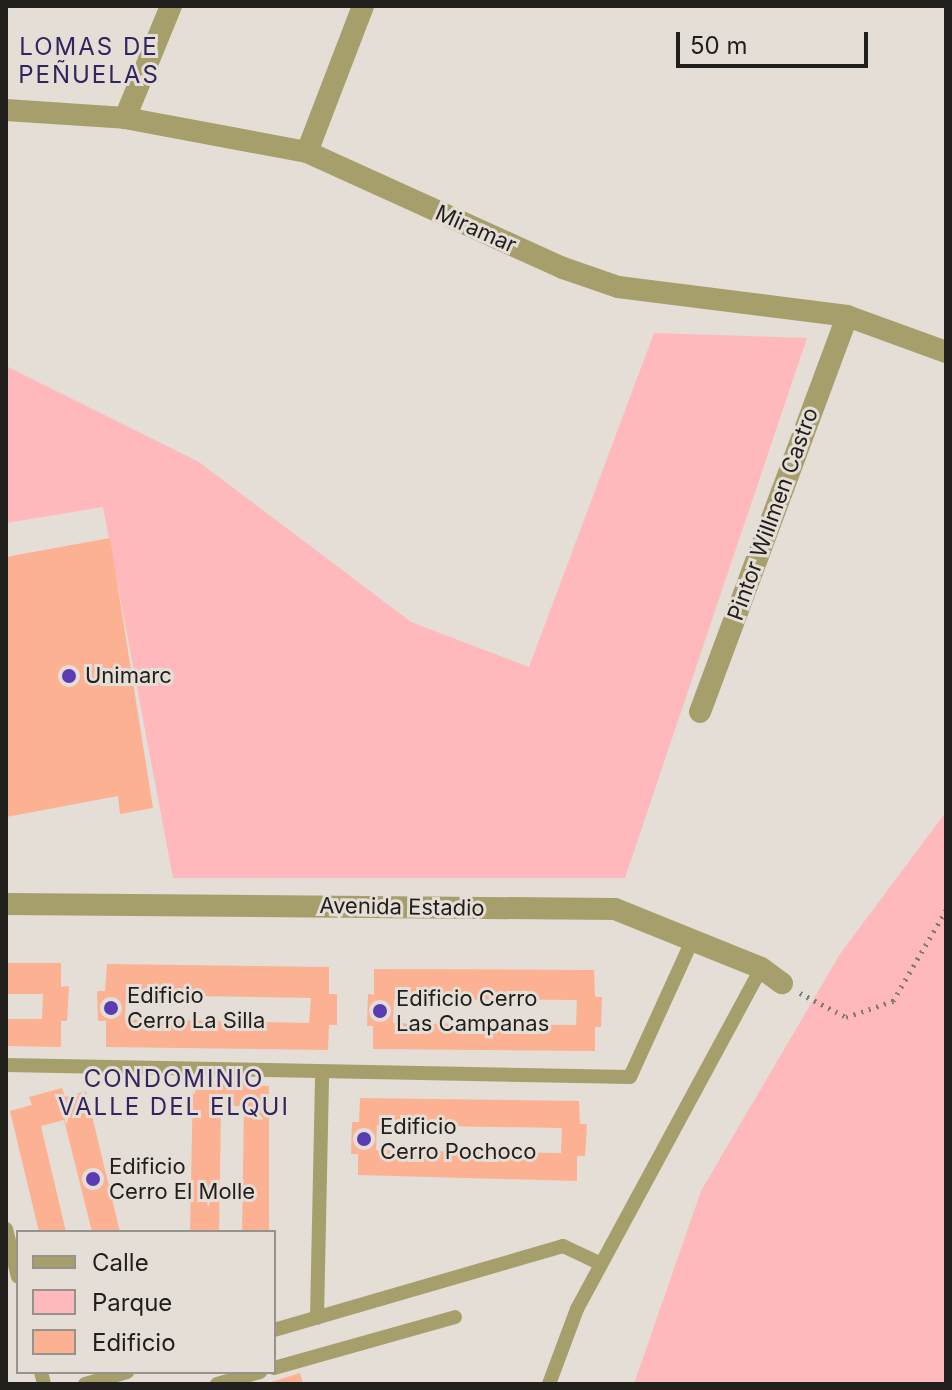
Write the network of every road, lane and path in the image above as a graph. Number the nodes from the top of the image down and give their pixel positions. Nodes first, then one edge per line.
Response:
1 (171, 6) edge
2 (363, 6) edge
3 (6, 110) edge
4 (125, 118) junction
5 (307, 152) junction
6 (847, 316) junction
7 (946, 352) edge
8 (700, 712) dead end
9 (6, 904) edge
10 (946, 910) edge
11 (693, 939) junction
12 (761, 968) junction
13 (782, 983) joint
14 (6, 1065) edge
15 (322, 1072) junction
16 (6, 1229) edge
17 (601, 1264) junction
18 (16, 1269) edge
19 (455, 1317) dead end
20 (317, 1318) junction
21 (276, 1329) edge
22 (276, 1367) edge
23 (120, 1374) edge
24 (253, 1374) edge
25 (85, 1384) edge
26 (217, 1384) edge
27 (549, 1384) edge

1 - 4 street
2 - 5 street
3 - 4 street, Miramar
4 - 5 street, Miramar
5 - 6 street, Miramar
6 - 7 street, Miramar
6 - 8 street, Pintor Willmen Castro
9 - 11 street, Avenida Estadio
10 - 13 path
11 - 12 street, Avenida Estadio
11 - 15 lane
12 - 13 street, Avenida Estadio
12 - 17 lane
14 - 15 lane
15 - 20 lane
16 - 18 lane
17 - 20 lane
17 - 27 lane
19 - 22 lane
20 - 21 lane
23 - 25 lane
24 - 26 lane

